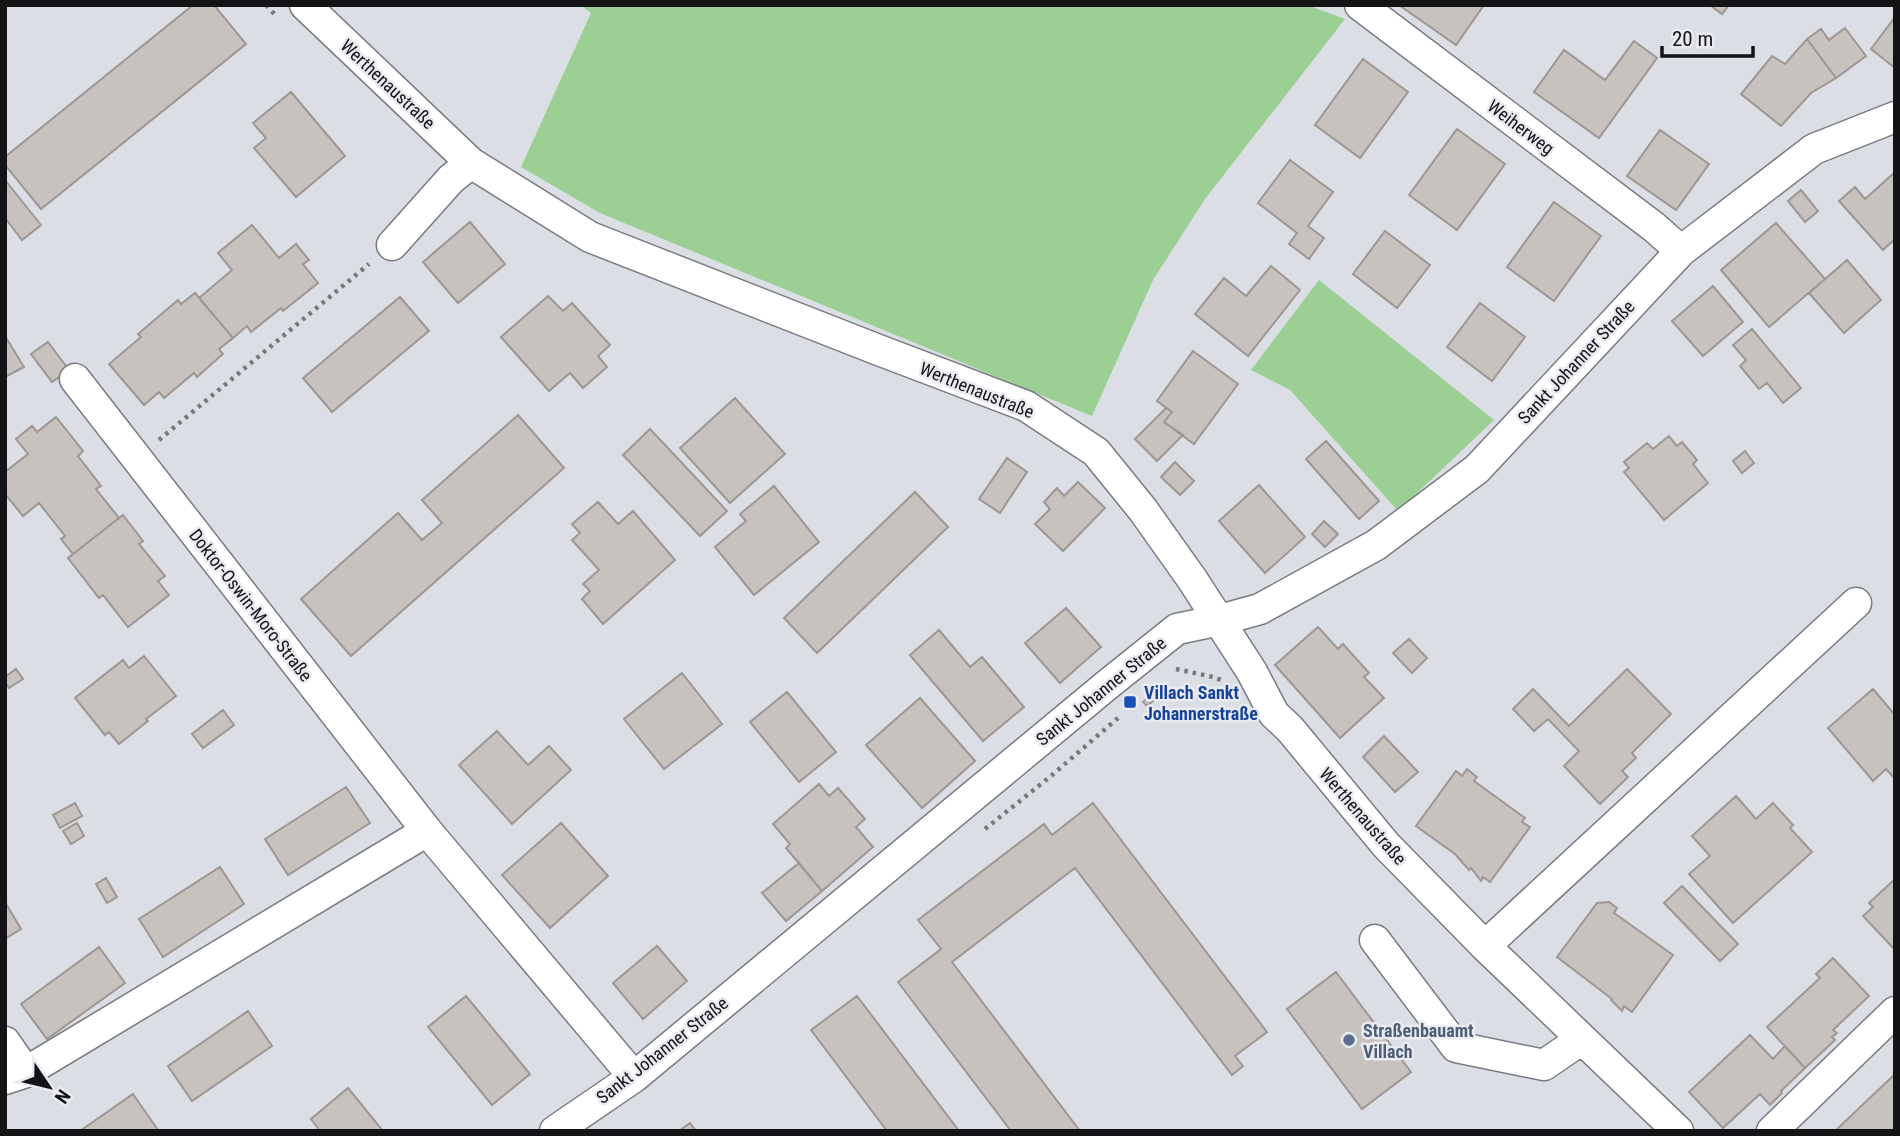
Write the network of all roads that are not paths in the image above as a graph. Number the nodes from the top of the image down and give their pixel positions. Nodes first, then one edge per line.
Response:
1 (305, 5) edge
2 (1360, 5) edge
3 (1895, 117) edge
4 (471, 163) junction
5 (392, 246) road end
6 (1681, 251) junction
7 (75, 379) dead end
8 (1856, 603) dead end
9 (1220, 620) junction
10 (427, 831) junction
11 (1375, 940) dead end
12 (1485, 946) junction
13 (1895, 1012) edge
14 (1582, 1039) junction
15 (5, 1042) edge
16 (16, 1075) edge
17 (634, 1077) junction
18 (555, 1131) edge
19 (1678, 1131) edge
20 (1772, 1131) edge

1 - 4 street, Werthenaustraße
2 - 6 street, Weiherweg
3 - 6 street, Sankt Johanner Straße
4 - 5 street
4 - 9 street, Werthenaustraße
6 - 9 street, Sankt Johanner Straße
7 - 10 street, Doktor-Oswin-Moro-Straße
8 - 12 street
9 - 12 street, Werthenaustraße
9 - 17 street, Sankt Johanner Straße
10 - 16 street
10 - 17 street, Doktor-Oswin-Moro-Straße
11 - 14 street
12 - 14 street, Werthenaustraße
13 - 20 street
14 - 19 street, Werthenaustraße
15 - 16 street
17 - 18 street, Sankt Johanner Straße

